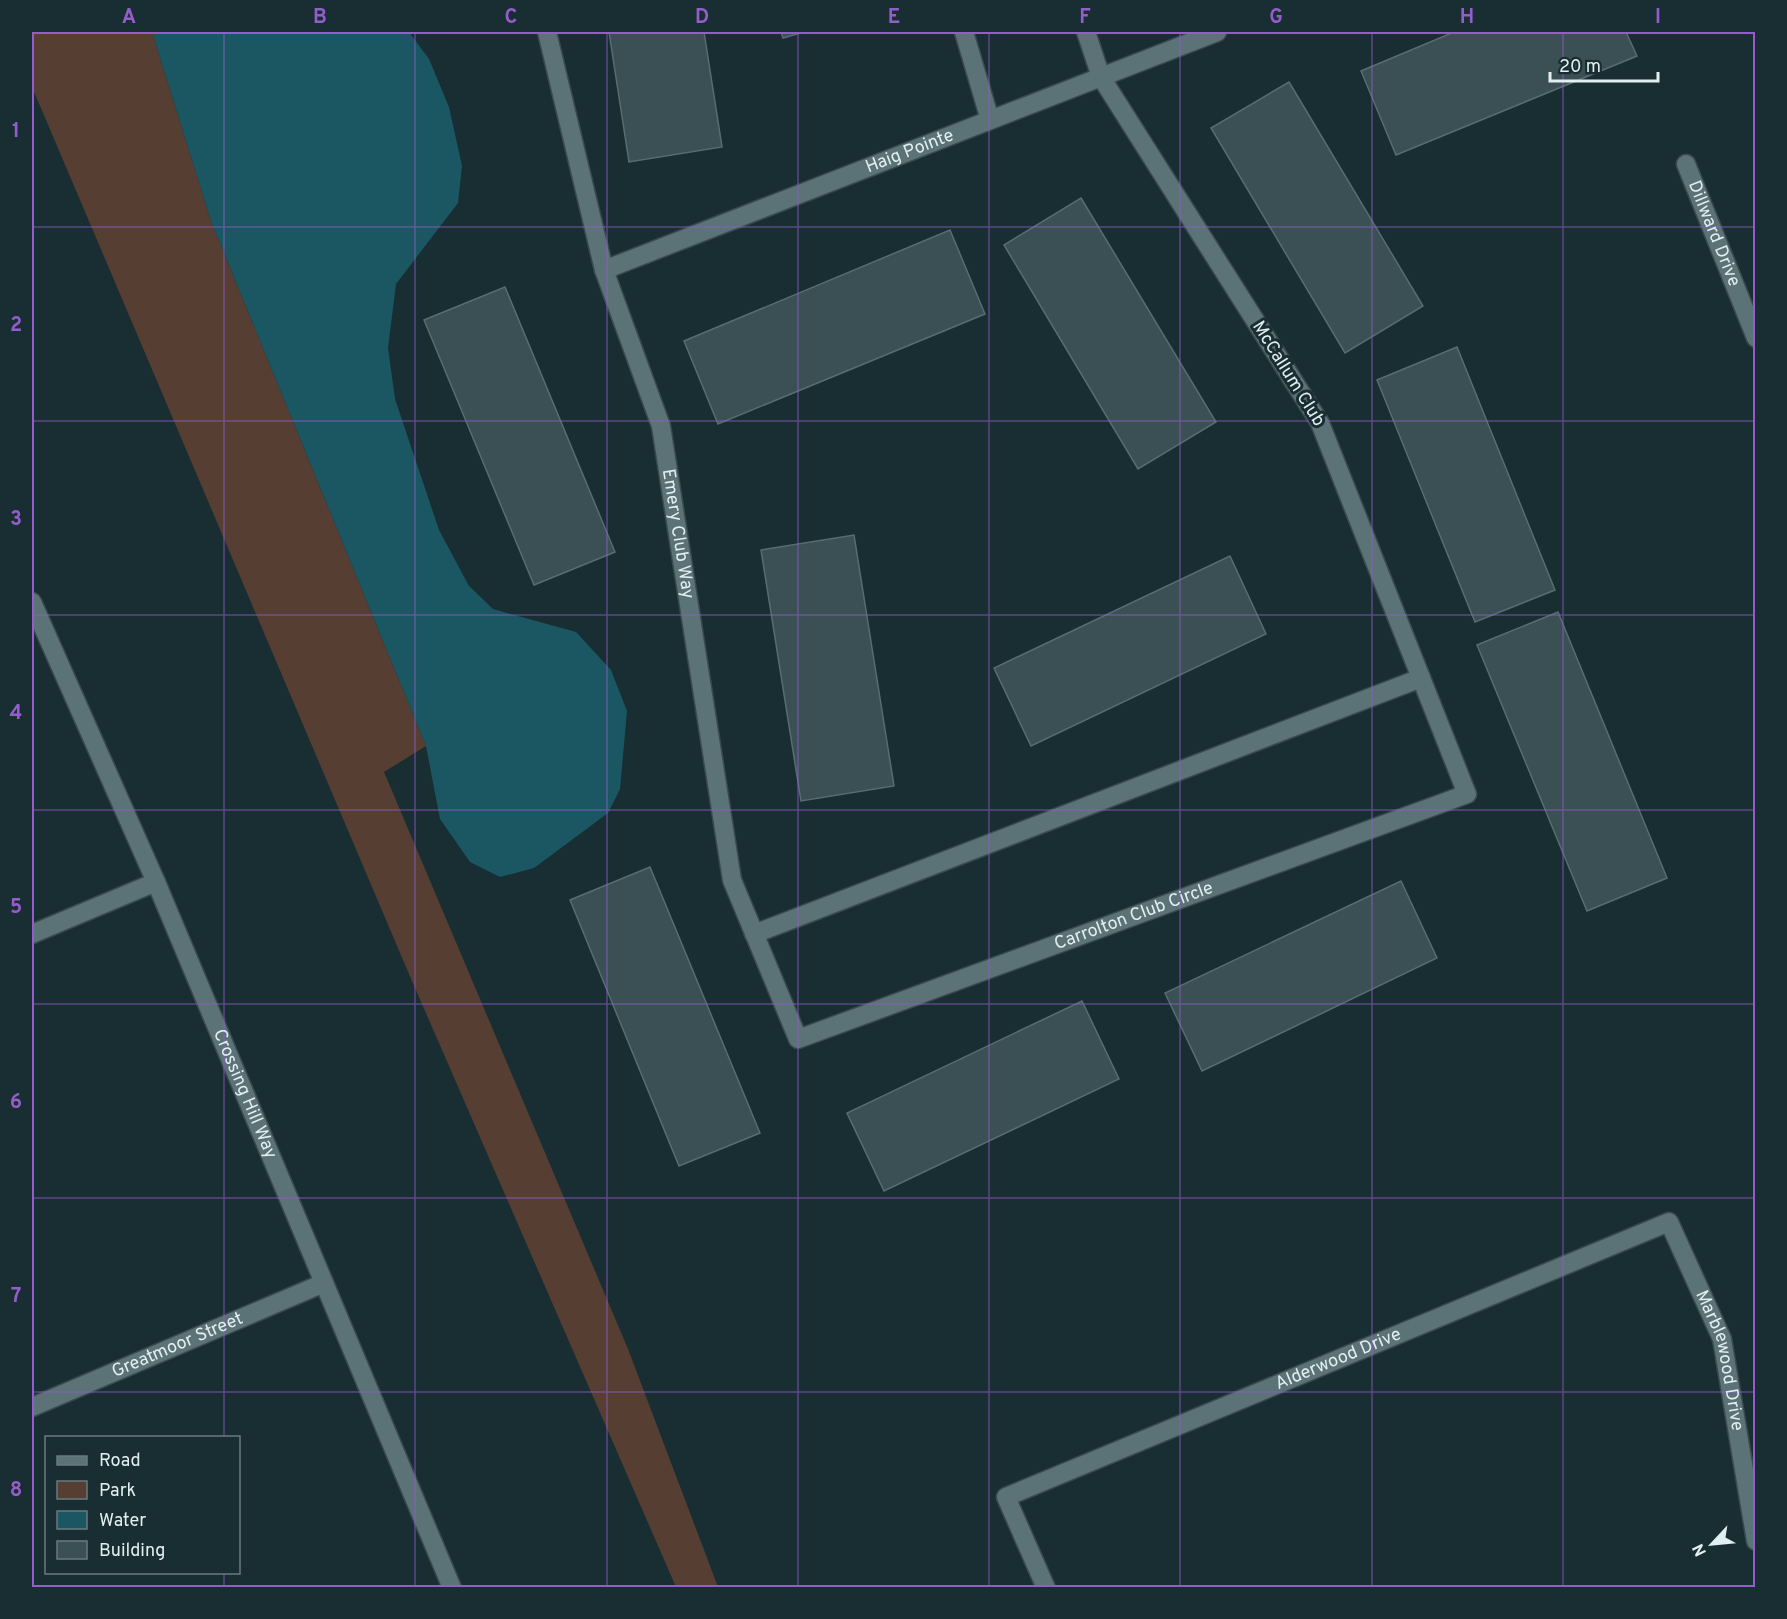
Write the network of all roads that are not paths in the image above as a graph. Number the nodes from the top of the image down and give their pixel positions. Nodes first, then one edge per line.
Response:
1 (547, 32) edge
2 (964, 32) edge
3 (1086, 32) edge
4 (1217, 32) edge
5 (1101, 77) junction
6 (990, 120) junction
7 (1686, 164) dead end
8 (604, 270) junction
9 (1755, 338) edge
10 (32, 602) edge
11 (1421, 678) junction
12 (1467, 795) joint
13 (156, 882) junction
14 (32, 934) edge
15 (754, 934) junction
16 (798, 1039) joint
17 (1668, 1222) joint
18 (324, 1283) junction
19 (32, 1407) edge
20 (1755, 1541) edge
21 (452, 1587) edge
22 (1046, 1587) edge

1 - 8 street, Emery Club Way
2 - 6 street
3 - 5 street, McCallum Club
4 - 5 street, Haig Pointe
5 - 6 street, Haig Pointe
5 - 11 street, McCallum Club
6 - 8 street, Haig Pointe
7 - 9 street, Dillward Drive
8 - 15 street, Emery Club Way
10 - 13 street, Crossing Hill Way
11 - 12 street, McCallum Club
11 - 15 street
12 - 16 street, Carrolton Club Circle
13 - 14 street
13 - 18 street, Crossing Hill Way
15 - 16 street, Emery Club Way
17 - 20 street, Marblewood Drive
17 - 22 street, Alderwood Drive
18 - 19 street, Greatmoor Street
18 - 21 street, Crossing Hill Way

